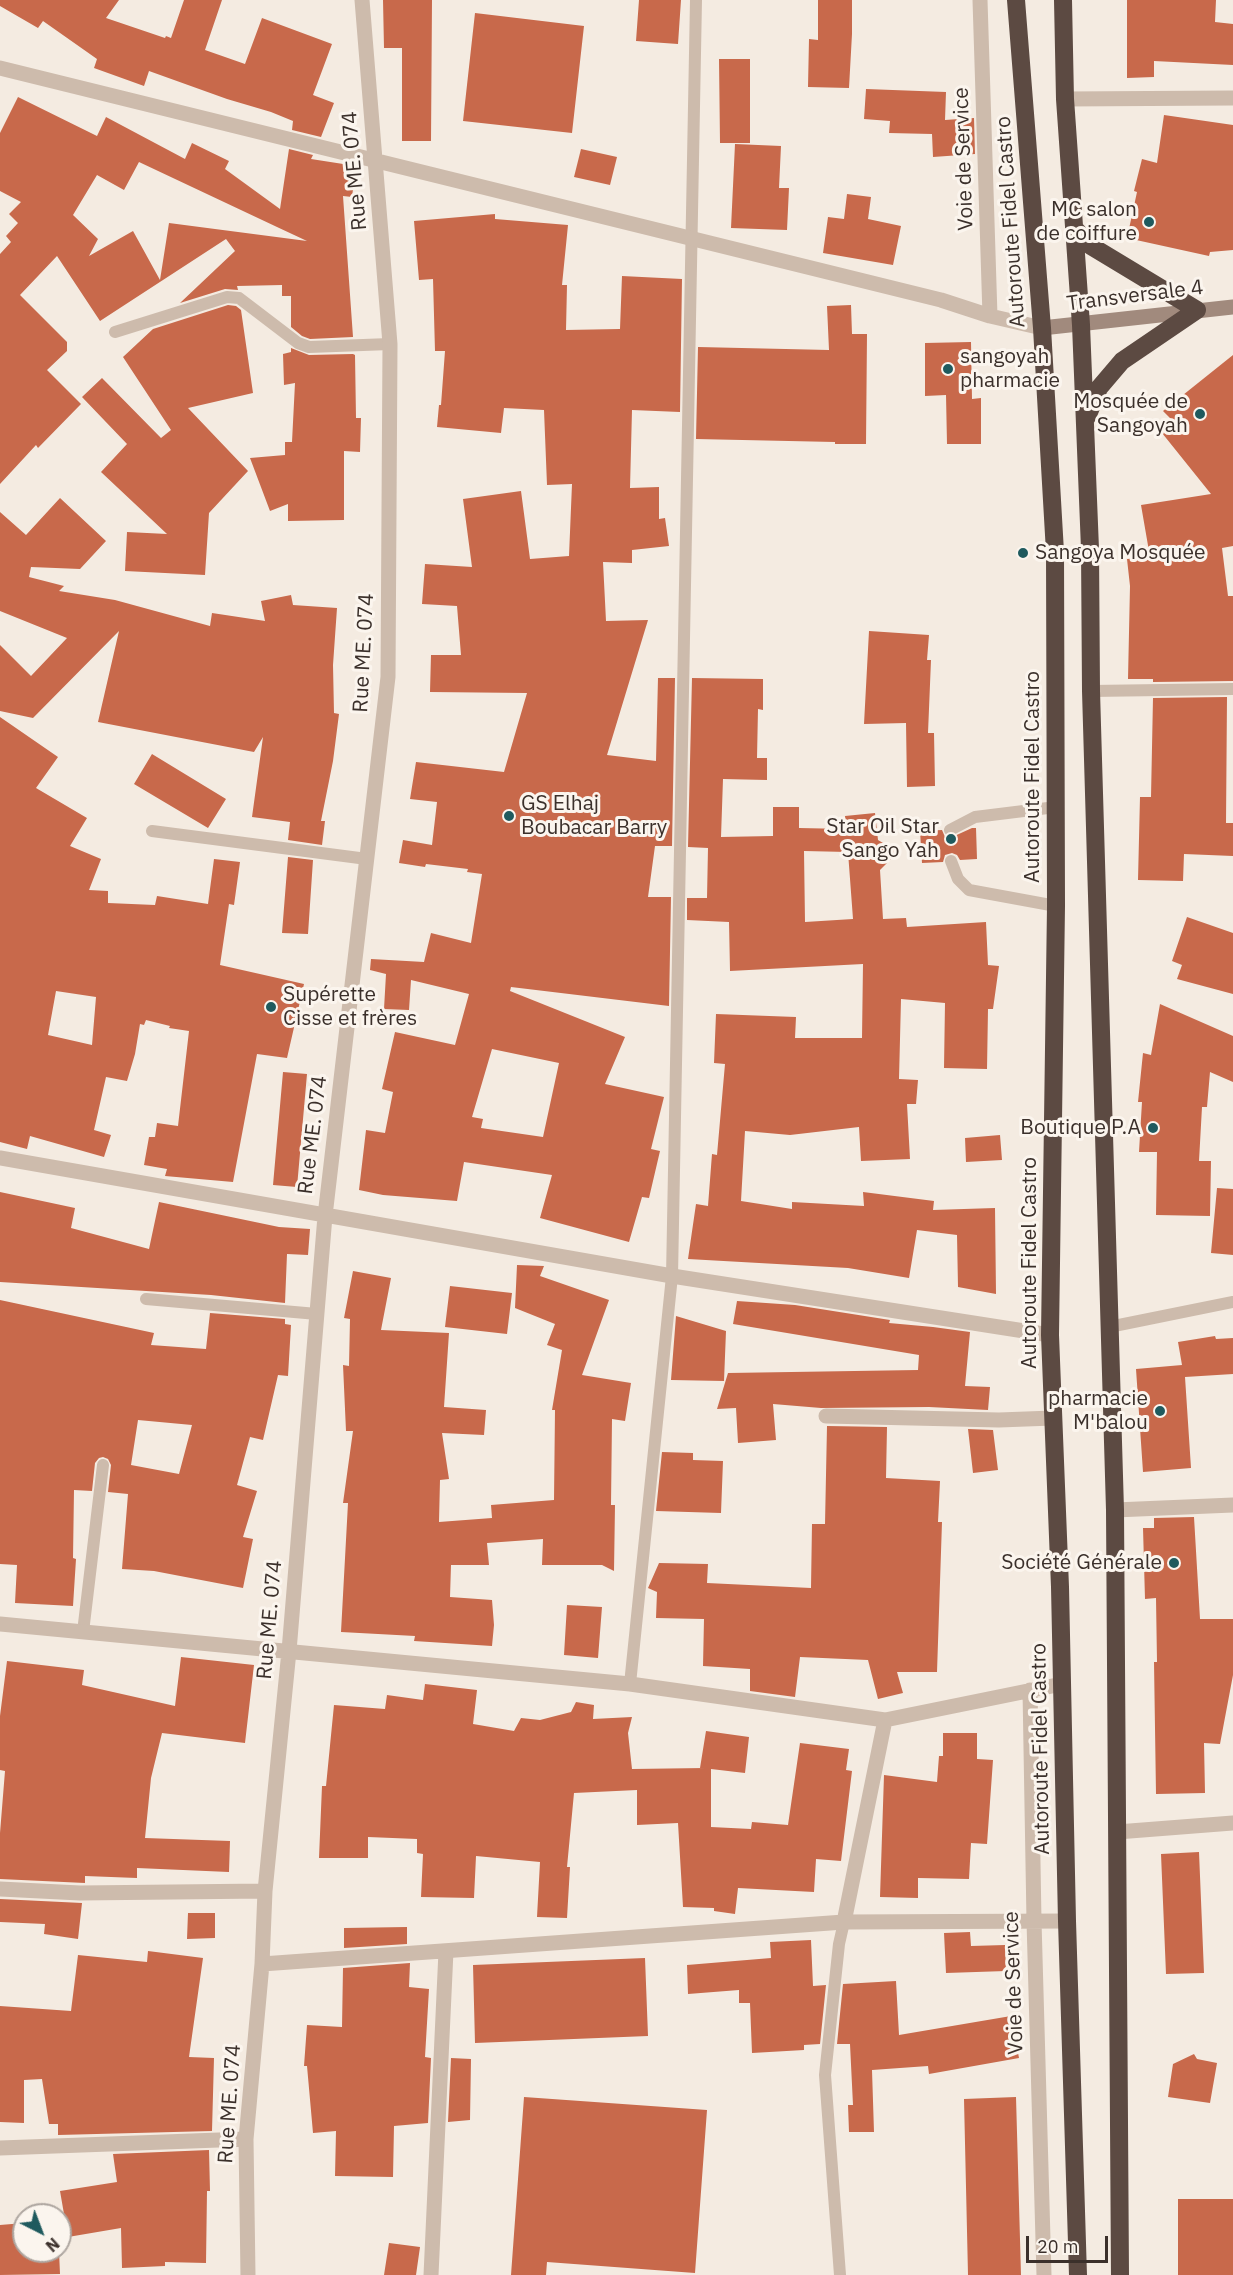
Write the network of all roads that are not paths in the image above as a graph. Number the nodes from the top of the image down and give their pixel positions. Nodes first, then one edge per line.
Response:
1 (362, 0) edge
2 (696, 0) edge
3 (980, 0) edge
4 (1016, 0) edge
5 (1063, 0) edge
6 (0, 68) edge
7 (1233, 98) edge
8 (1065, 99) junction
9 (376, 162) junction
10 (1074, 228) junction
11 (690, 238) junction
12 (1233, 307) edge
13 (1197, 310) junction
14 (990, 316) junction
15 (1081, 325) junction
16 (1042, 328) junction
17 (115, 332) dead end
18 (390, 344) junction
19 (1084, 424) junction
20 (1233, 689) edge
21 (1091, 691) junction
22 (1056, 807) junction
23 (950, 830) dead end
24 (153, 831) dead end
25 (367, 859) junction
26 (951, 861) dead end
27 (1056, 906) junction
28 (0, 1158) edge
29 (325, 1216) junction
30 (672, 1276) junction
31 (146, 1299) dead end
32 (1233, 1302) edge
33 (317, 1314) junction
34 (1109, 1327) junction
35 (1050, 1335) junction
36 (826, 1416) dead end
37 (1053, 1418) junction
38 (104, 1465) dead end
39 (1233, 1504) edge
40 (1115, 1510) junction
41 (0, 1624) edge
42 (83, 1632) junction
43 (289, 1651) junction
44 (630, 1684) junction
45 (1062, 1684) junction
46 (1030, 1690) junction
47 (885, 1720) junction
48 (1233, 1823) edge
49 (1117, 1832) junction
50 (0, 1889) edge
51 (265, 1891) junction
52 (1034, 1921) junction
53 (1066, 1921) junction
54 (844, 1922) junction
55 (446, 1951) junction
56 (262, 1964) junction
57 (246, 2139) junction
58 (0, 2148) edge
59 (248, 2275) edge
60 (431, 2275) edge
61 (840, 2275) edge
62 (1044, 2275) edge
63 (1078, 2275) edge
64 (1120, 2275) edge

1 - 9 street, Rue ME. 074
2 - 11 lane
3 - 14 street, Voie de Service
4 - 16 highway, Autoroute Fidel Castro
5 - 8 highway
6 - 9 street
7 - 8 street
8 - 10 highway
9 - 11 street
9 - 18 street, Rue ME. 074
10 - 13 highway
10 - 15 highway
11 - 14 street
11 - 30 lane
12 - 13 main road, Transversale 4
13 - 15 main road, Transversale 4
13 - 19 highway
14 - 16 street
15 - 16 main road, Transversale 4
15 - 19 highway
16 - 22 highway, Autoroute Fidel Castro
17 - 18 lane
18 - 25 street, Rue ME. 074
19 - 21 highway
20 - 21 lane
21 - 34 highway
22 - 23 lane
22 - 27 highway, Autoroute Fidel Castro
24 - 25 lane
25 - 29 street, Rue ME. 074
26 - 27 lane
27 - 35 highway, Autoroute Fidel Castro
28 - 29 street
29 - 30 street
29 - 33 street, Rue ME. 074
30 - 35 street
30 - 44 lane
31 - 33 lane
32 - 34 lane
33 - 43 street, Rue ME. 074
34 - 40 highway
35 - 37 highway, Autoroute Fidel Castro
36 - 37 street
37 - 45 highway, Autoroute Fidel Castro
38 - 42 lane
39 - 40 street
40 - 49 highway
41 - 42 street
42 - 43 street
43 - 44 street
43 - 51 street, Rue ME. 074
44 - 47 street
45 - 46 street
45 - 53 highway, Autoroute Fidel Castro
46 - 47 street
46 - 52 street, Voie de Service
47 - 54 street
48 - 49 street
49 - 64 highway
50 - 51 street
51 - 56 street, Rue ME. 074
52 - 53 street
52 - 54 street
52 - 62 street, Voie de Service
53 - 63 highway, Autoroute Fidel Castro
54 - 55 street
54 - 61 lane
55 - 56 street
55 - 60 street
56 - 57 street, Rue ME. 074
57 - 58 street
57 - 59 street, Rue ME. 074

